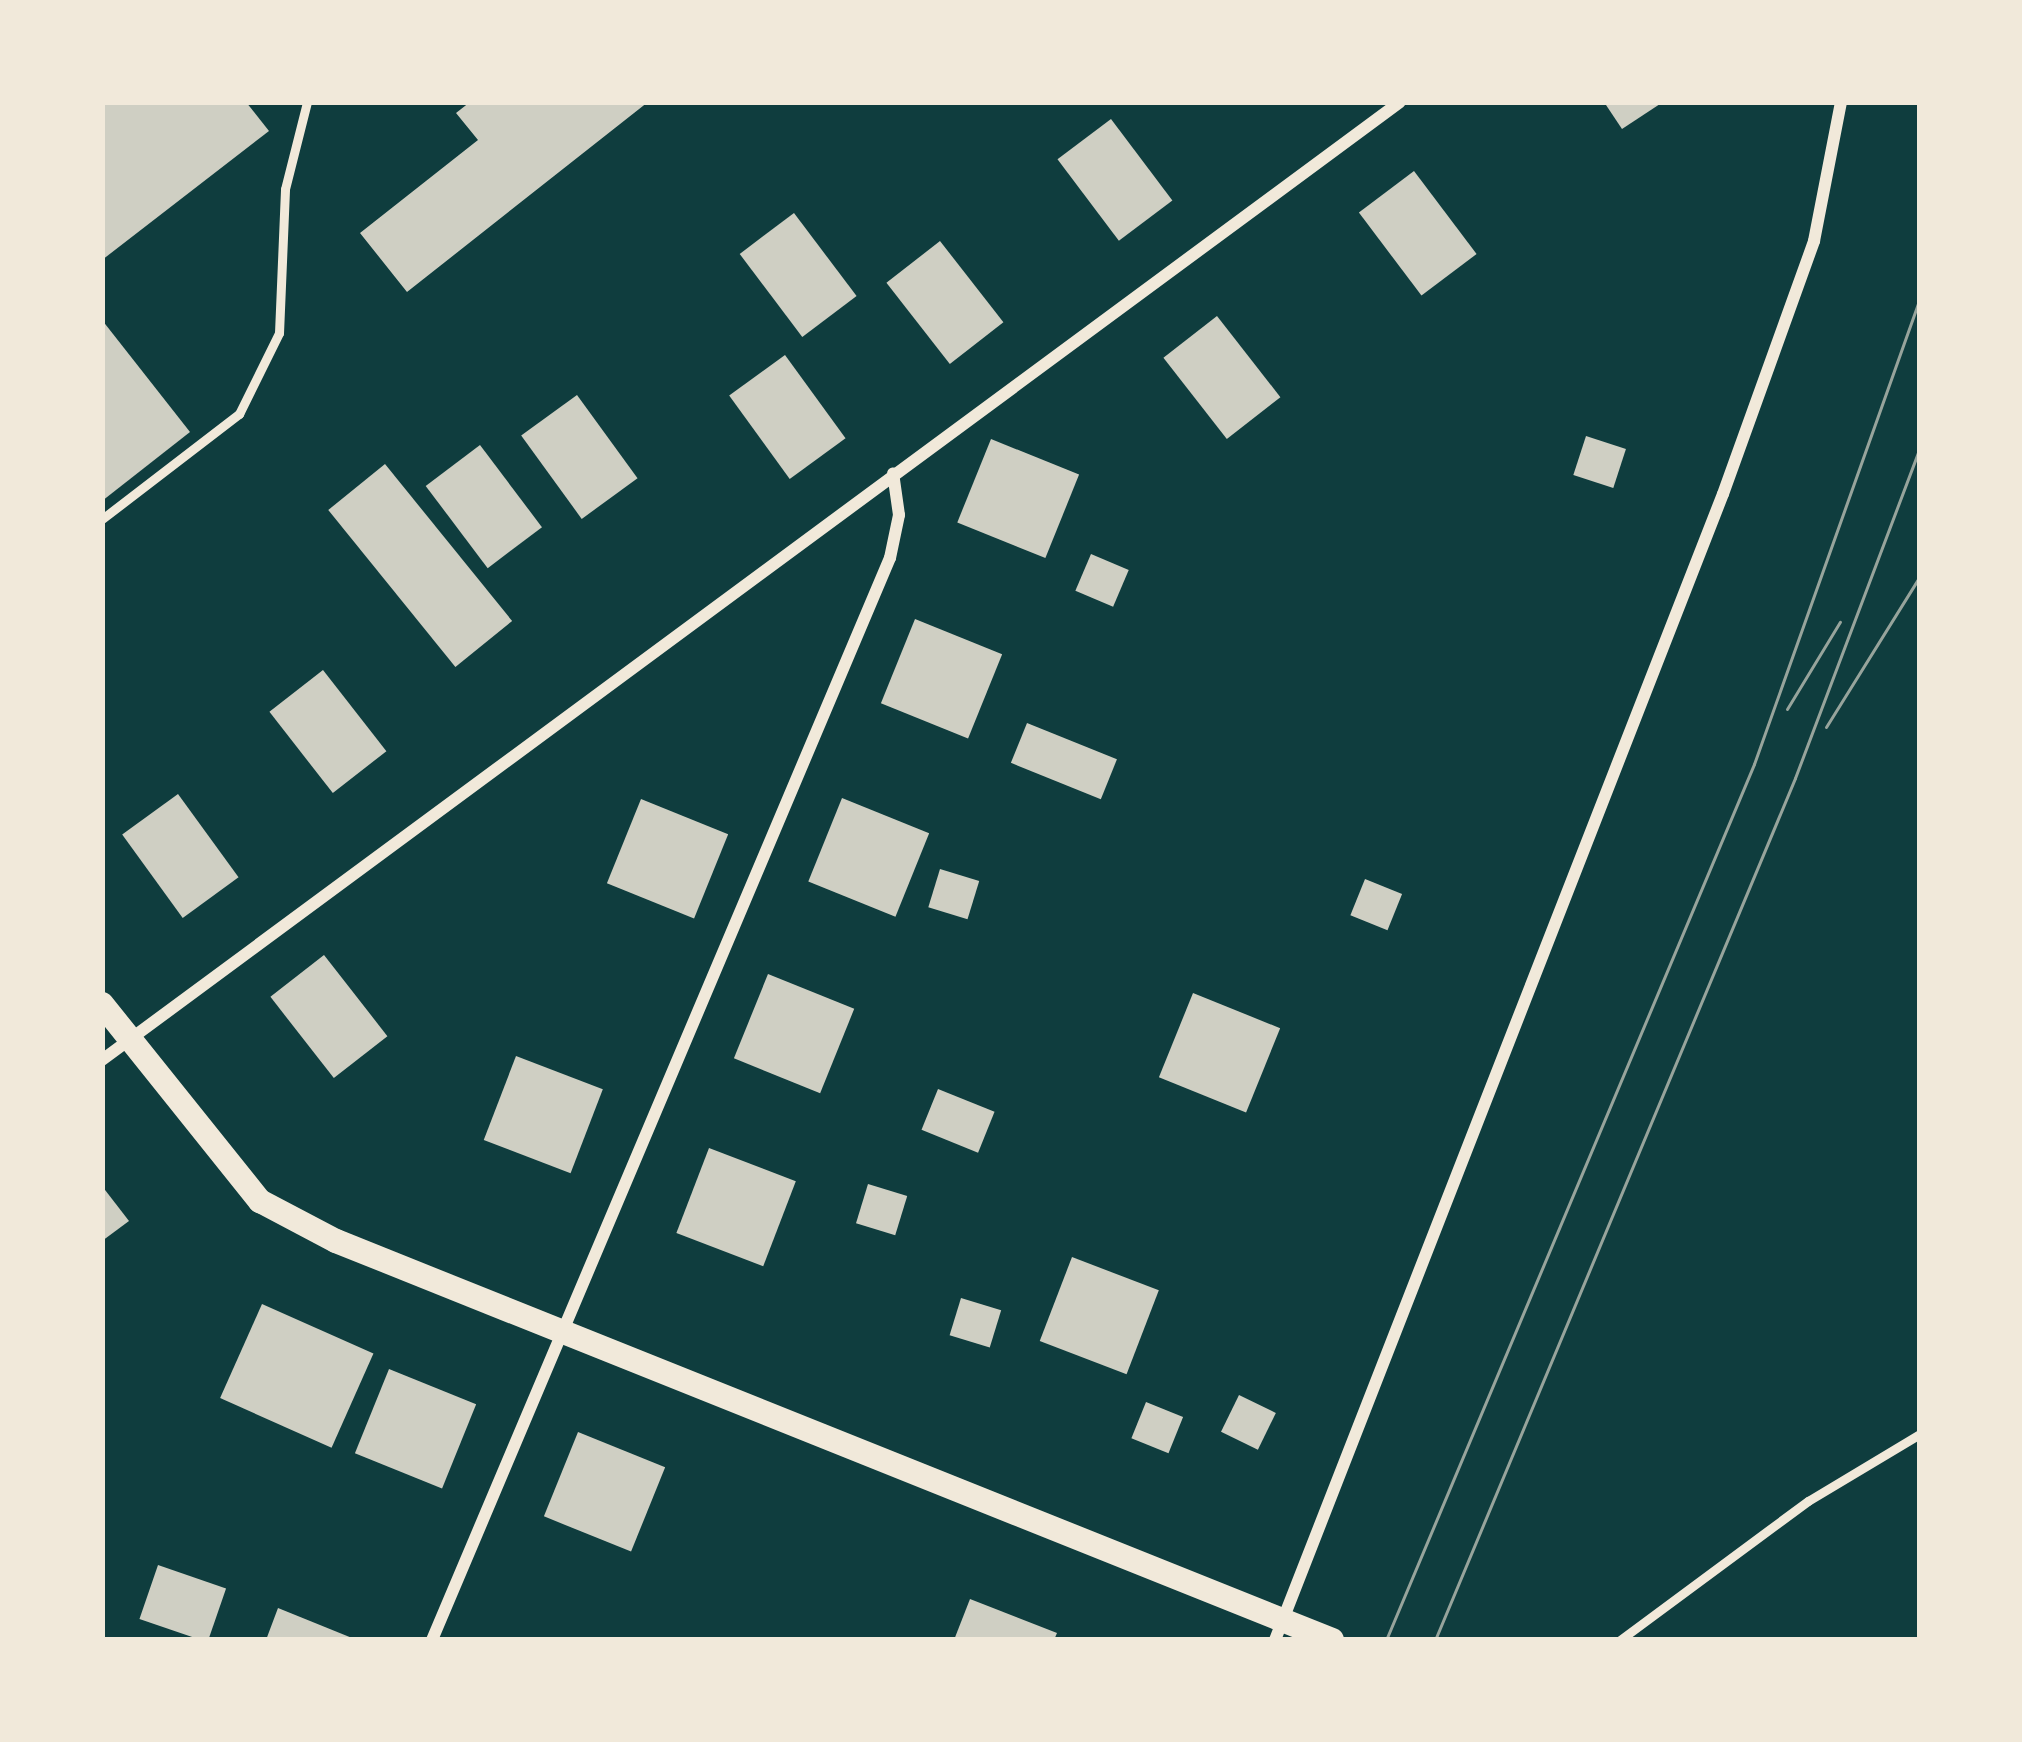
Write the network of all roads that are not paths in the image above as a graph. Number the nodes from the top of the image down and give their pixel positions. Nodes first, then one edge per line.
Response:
1 (307, 102) edge
2 (1400, 102) edge
3 (1841, 102) edge
4 (893, 473) junction
5 (102, 519) edge
6 (102, 1004) edge
7 (130, 1041) junction
8 (102, 1060) edge
9 (559, 1327) junction
10 (1920, 1434) edge
11 (1279, 1629) edge
12 (432, 1640) edge
13 (1331, 1640) edge
14 (1620, 1640) edge

1 - 5 lane
2 - 4 street
3 - 11 street
4 - 7 street
4 - 9 street
6 - 7 main road
7 - 8 street
7 - 9 main road
9 - 11 main road
9 - 12 street
10 - 14 lane
11 - 13 main road

